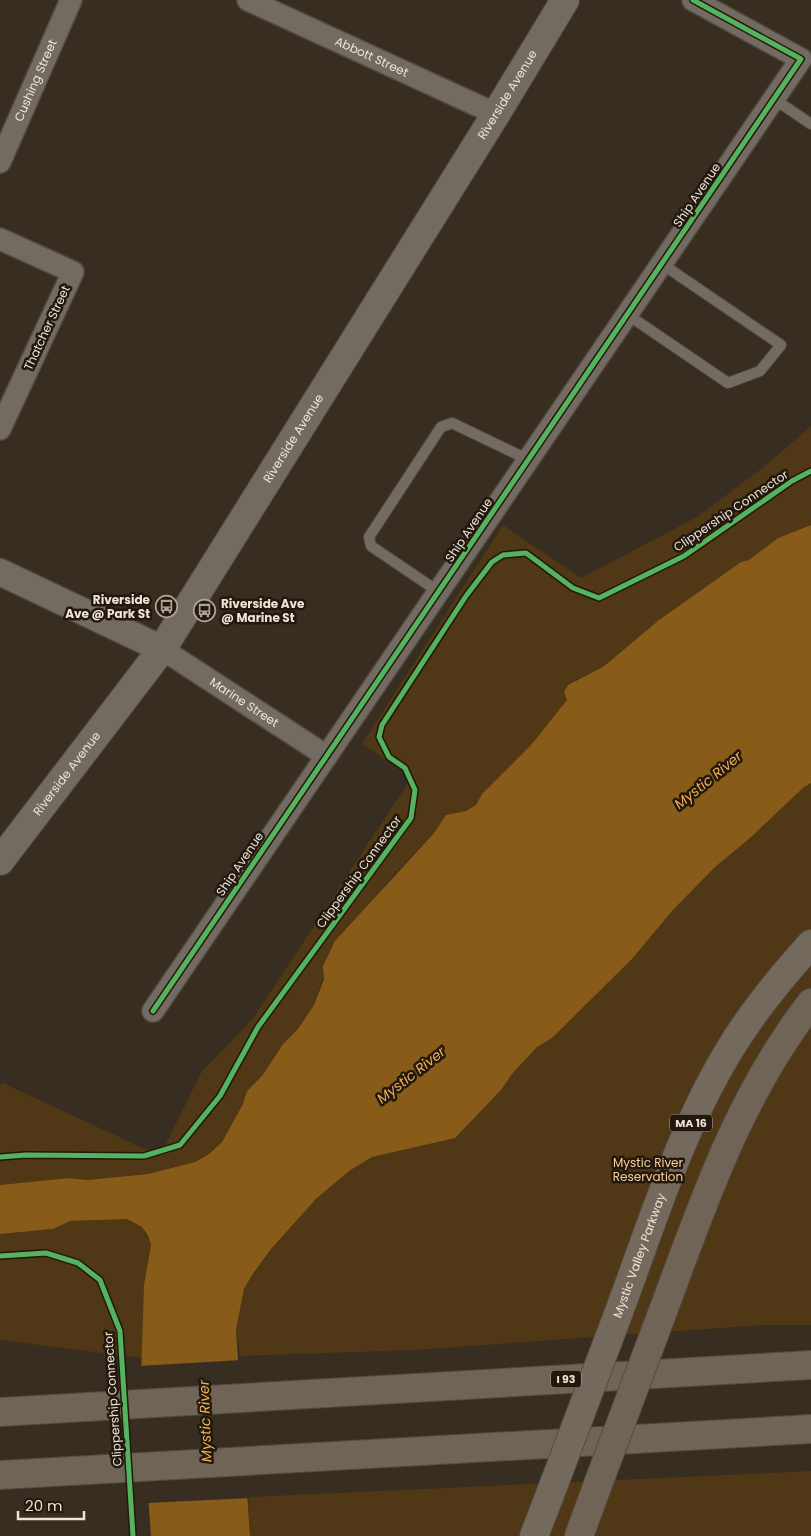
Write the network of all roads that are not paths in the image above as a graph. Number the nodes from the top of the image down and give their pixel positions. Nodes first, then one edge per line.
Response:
1 (71, 0) edge
2 (248, 0) edge
3 (565, 0) edge
4 (693, 0) edge
5 (806, 56) edge
6 (774, 99) junction
7 (496, 114) junction
8 (811, 124) edge
9 (0, 162) edge
10 (0, 239) edge
11 (662, 264) junction
12 (628, 314) junction
13 (0, 429) edge
14 (529, 460) junction
15 (0, 572) edge
16 (439, 592) junction
17 (162, 649) junction
18 (325, 755) junction
19 (3, 851) edge
20 (811, 944) edge
21 (811, 1003) edge
22 (153, 1011) dead end
23 (811, 1365) edge
24 (0, 1412) edge
25 (811, 1429) edge
26 (0, 1475) edge
27 (534, 1536) edge
28 (578, 1536) edge

1 - 9 street, Cushing Street
2 - 7 street, Abbott Street
3 - 7 main road, Riverside Avenue
4 - 5 street
5 - 6 street, Ship Avenue
6 - 8 lane
6 - 11 street, Ship Avenue
7 - 17 main road, Riverside Avenue
10 - 13 street, Thatcher Street
11 - 12 street, Ship Avenue
11 - 12 lane
12 - 14 street, Ship Avenue
14 - 16 street, Ship Avenue
14 - 16 lane
15 - 17 street
16 - 18 street, Ship Avenue
17 - 18 street, Marine Street
17 - 19 main road, Riverside Avenue
18 - 22 street, Ship Avenue
20 - 27 main road, Mystic Valley Parkway / MA 16, bridge
21 - 28 highway, bridge
23 - 24 highway, I 93
25 - 26 highway

